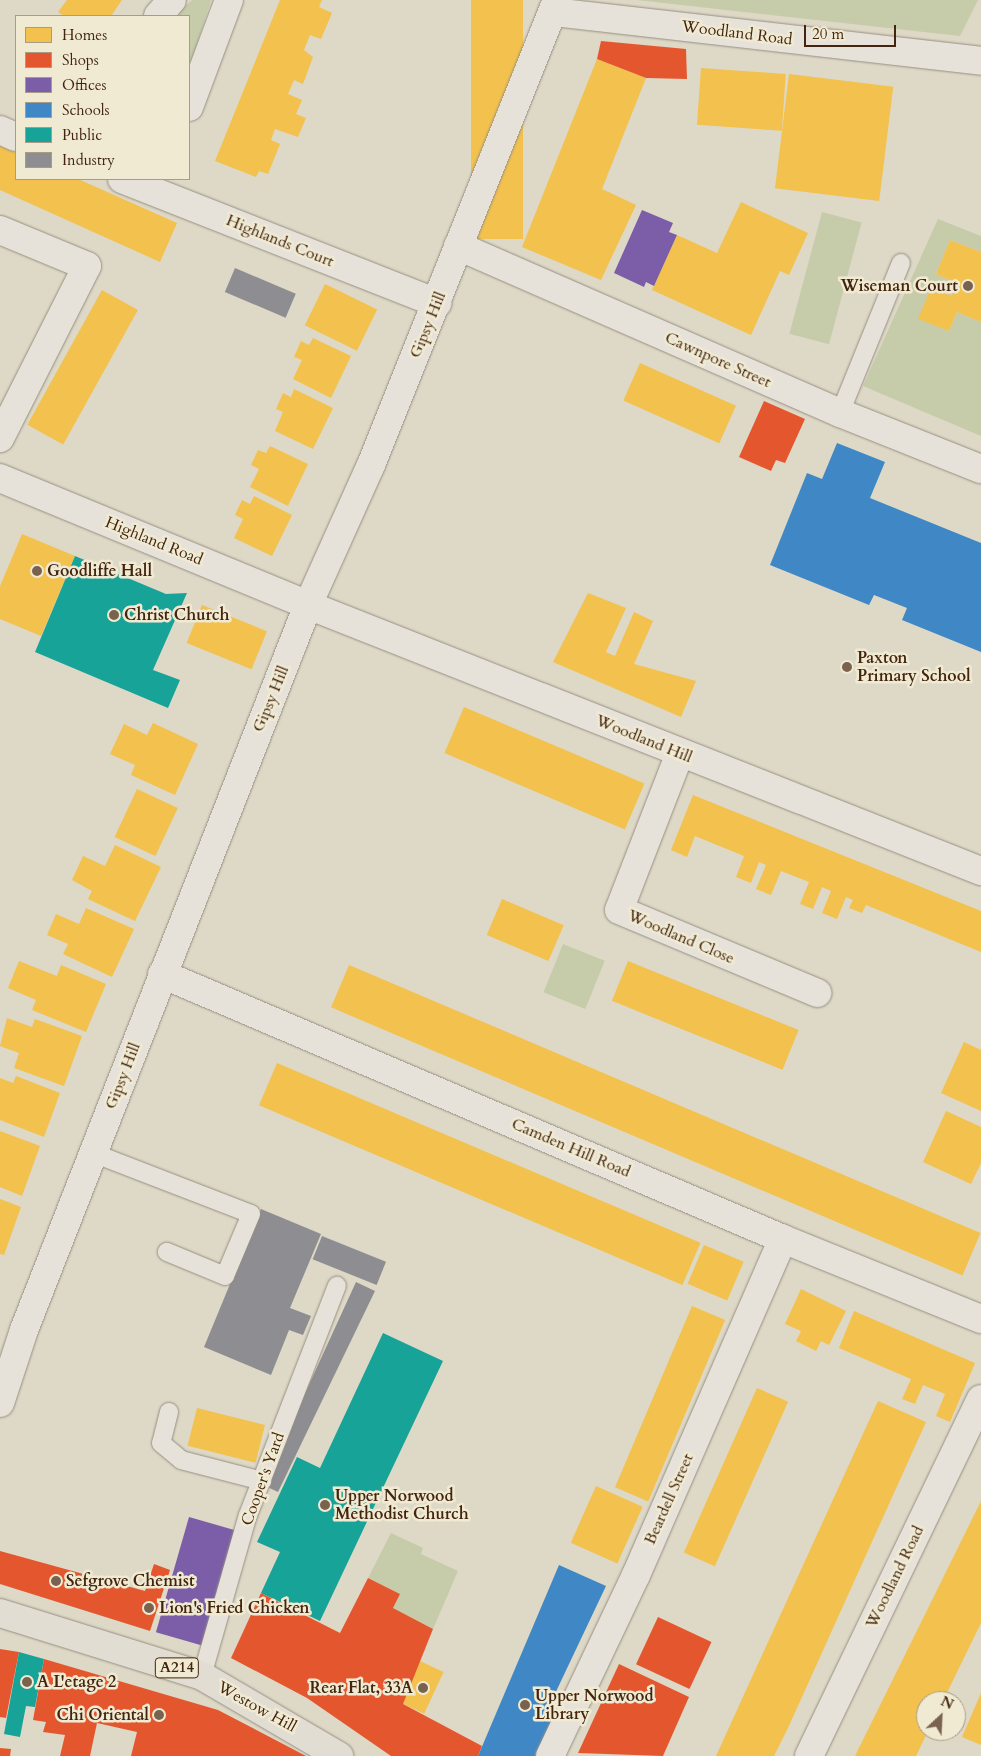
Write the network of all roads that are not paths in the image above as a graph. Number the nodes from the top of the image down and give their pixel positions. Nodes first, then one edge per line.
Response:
1 (172, 0) edge
2 (229, 0) edge
3 (555, 6) edge
4 (159, 15) edge
5 (981, 61) edge
6 (190, 104) edge
7 (0, 130) edge
8 (15, 137) edge
9 (125, 180) edge
10 (0, 230) edge
11 (458, 246) junction
12 (901, 263) dead end
13 (437, 303) junction
14 (840, 413) junction
15 (0, 438) edge
16 (981, 469) edge
17 (0, 478) edge
18 (308, 605) junction
19 (680, 753) junction
20 (981, 871) edge
21 (162, 974) junction
22 (818, 993) dead end
23 (93, 1153) junction
24 (783, 1239) junction
25 (167, 1252) dead end
26 (337, 1286) dead end
27 (981, 1318) edge
28 (981, 1399) edge
29 (0, 1403) edge
30 (169, 1412) dead end
31 (262, 1481) junction
32 (0, 1613) edge
33 (202, 1676) junction
34 (339, 1756) edge
35 (550, 1756) edge
36 (809, 1756) edge

1 - 4 street
2 - 6 street
3 - 5 street, Woodland Road
3 - 11 street, Gipsy Hill
7 - 8 street
9 - 13 street, Highlands Court
10 - 15 street
11 - 13 street, Gipsy Hill
11 - 14 street, Cawnpore Street
12 - 14 lane
13 - 18 street, Gipsy Hill
14 - 16 street, Cawnpore Street
17 - 18 street, Highland Road
18 - 19 street, Woodland Hill
18 - 21 street, Gipsy Hill
19 - 20 street, Woodland Hill
19 - 22 street, Woodland Close
21 - 23 street, Gipsy Hill
21 - 24 street, Camden Hill Road
23 - 25 lane
23 - 29 street, Gipsy Hill
24 - 27 street, Camden Hill Road
24 - 35 street, Beardell Street
26 - 31 lane, Cooper's Yard
28 - 36 street, Woodland Road
30 - 31 lane
31 - 33 lane, Cooper's Yard
32 - 33 main road, Westow Hill / A214
33 - 34 main road, Westow Hill / A214

